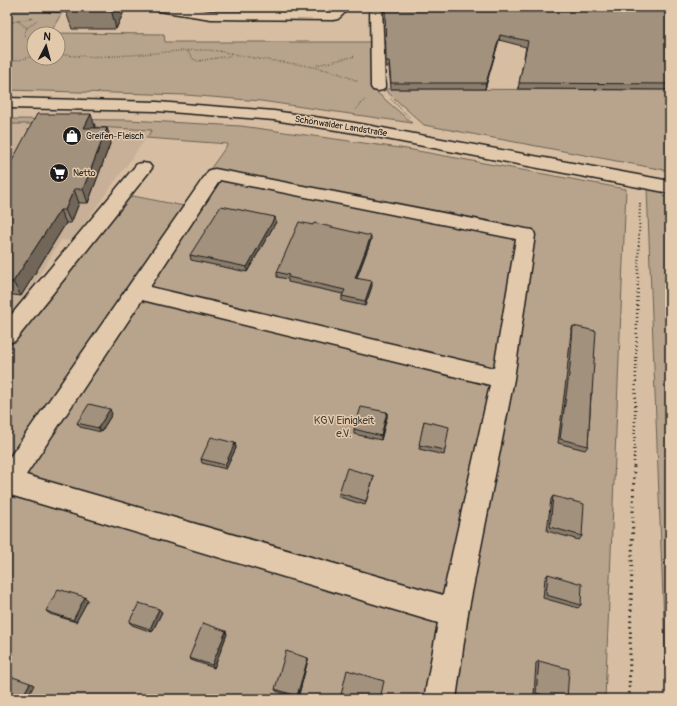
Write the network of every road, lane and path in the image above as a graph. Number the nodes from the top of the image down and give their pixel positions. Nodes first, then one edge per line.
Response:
1 (49, 7) edge
2 (74, 7) edge
3 (145, 7) edge
4 (155, 7) edge
5 (159, 7) edge
6 (345, 7) edge
7 (376, 7) edge
8 (39, 18) dead end
9 (18, 21) dead end
10 (29, 26) edge
11 (26, 27) edge
12 (187, 51) junction
13 (377, 52) junction
14 (66, 55) edge
15 (236, 55) junction
16 (26, 58) edge
17 (7, 63) edge
18 (314, 66) junction
19 (361, 84) dead end
20 (378, 87) joint
21 (366, 98) dead end
22 (7, 103) edge
23 (351, 112) dead end
24 (411, 119) dead end
25 (143, 168) dead end
26 (640, 181) junction
27 (670, 187) edge
28 (137, 291) junction
29 (7, 335) edge
30 (503, 379) junction
31 (7, 482) edge
32 (454, 613) junction
33 (440, 699) edge
34 (629, 699) edge

1 - 2 main road
3 - 4 main road
5 - 6 main road
7 - 13 main road
8 - 10 path
9 - 11 path
12 - 14 path
12 - 15 path
12 - 15 path
13 - 18 path
13 - 20 main road
15 - 18 path
16 - 17 path
18 - 19 path
20 - 24 path
21 - 23 path
22 - 26 main road, Schönwalder Landstraße
25 - 29 main road
26 - 27 main road, Schönwalder Landstraße
26 - 34 path
28 - 30 main road
28 - 30 main road
28 - 31 main road
30 - 32 main road
31 - 32 main road
32 - 33 main road

